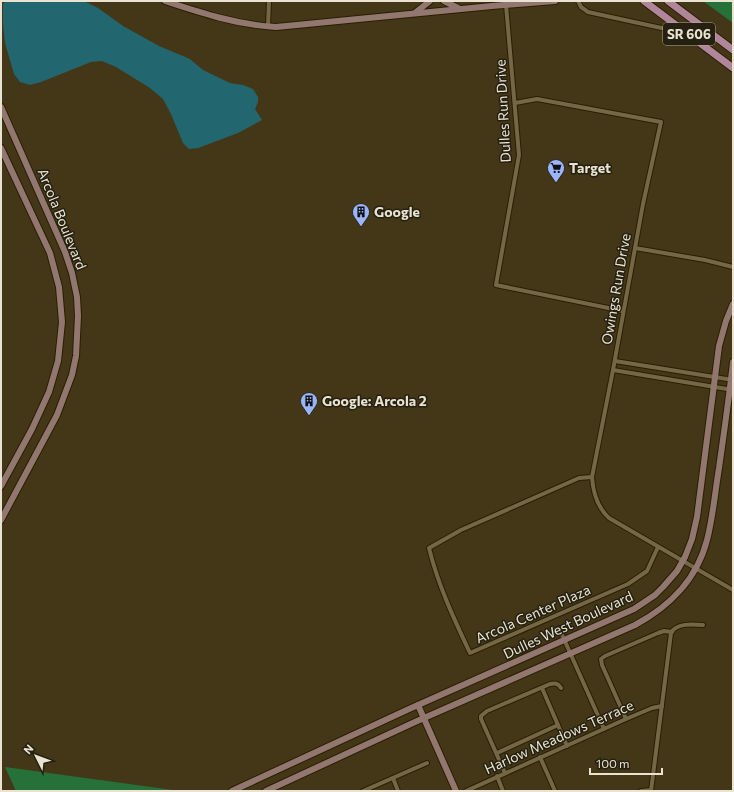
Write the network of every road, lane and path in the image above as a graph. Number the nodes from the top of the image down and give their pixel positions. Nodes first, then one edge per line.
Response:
1 (165, 1) edge
2 (270, 1) edge
3 (430, 1) edge
4 (444, 1) edge
5 (555, 1) edge
6 (578, 1) edge
7 (644, 1) edge
8 (668, 1) edge
9 (506, 5) junction
10 (460, 9) junction
11 (415, 13) junction
12 (268, 26) junction
13 (666, 29) dead end
14 (733, 50) edge
15 (733, 68) edge
16 (515, 103) junction
17 (1, 107) edge
18 (1, 148) edge
19 (635, 248) junction
20 (733, 268) edge
21 (733, 304) edge
22 (624, 311) junction
23 (615, 361) junction
24 (733, 362) edge
25 (613, 370) junction
26 (714, 378) junction
27 (732, 380) edge
28 (713, 387) junction
29 (731, 390) edge
30 (592, 477) junction
31 (1, 486) edge
32 (1, 520) edge
33 (658, 548) junction
34 (683, 561) junction
35 (696, 568) junction
36 (733, 590) edge
37 (703, 625) dead end
38 (559, 628) dead end
39 (672, 632) junction
40 (565, 640) junction
41 (570, 653) junction
42 (542, 688) junction
43 (561, 688) dead end
44 (418, 705) junction
45 (662, 706) junction
46 (424, 719) junction
47 (626, 719) junction
48 (558, 725) junction
49 (604, 729) junction
50 (567, 746) junction
51 (497, 753) junction
52 (540, 757) junction
53 (427, 763) dead end
54 (505, 773) junction
55 (497, 776) junction
56 (393, 778) junction
57 (651, 790) edge
58 (232, 791) edge
59 (266, 791) edge
60 (363, 791) edge
61 (398, 791) edge
62 (456, 791) edge
63 (466, 791) edge
64 (503, 791) edge
65 (555, 791) edge
66 (641, 791) edge

1 - 12 street
2 - 12 street
3 - 11 street
4 - 10 street
5 - 9 street
6 - 13 street
7 - 15 main road, SR 606
8 - 14 main road, SR 606
9 - 10 street
9 - 16 street, Dulles Run Drive
10 - 11 street
11 - 12 street
16 - 19 street, Owings Run Drive
16 - 22 street, Dulles Run Drive
17 - 32 street, Arcola Boulevard
18 - 31 street, Arcola Boulevard
19 - 20 street
19 - 22 street, Owings Run Drive
21 - 26 street, Dulles West Boulevard
22 - 23 street, Owings Run Drive
23 - 25 street, Owings Run Drive
23 - 26 street
24 - 27 street, Dulles West Boulevard
25 - 28 street
25 - 30 street, Owings Run Drive
26 - 27 street
26 - 28 street, Dulles West Boulevard
27 - 29 street, Dulles West Boulevard
28 - 29 street
28 - 34 street, Dulles West Boulevard
29 - 35 street, Dulles West Boulevard
30 - 33 street, Owings Run Drive
30 - 33 street, Arcola Center Plaza
33 - 34 street, Owings Run Drive
34 - 35 street, Owings Run Drive
34 - 40 street, Dulles West Boulevard
35 - 36 street, Owings Run Drive
35 - 41 street, Dulles West Boulevard
37 - 39 street
38 - 40 street
39 - 45 street
39 - 47 street
40 - 41 street
40 - 44 street, Dulles West Boulevard
41 - 46 street, Dulles West Boulevard
41 - 49 street
42 - 43 street
42 - 48 street
42 - 51 street
44 - 46 street
44 - 58 street, Dulles West Boulevard
45 - 47 street, Harlow Meadows Terrace
45 - 57 street
46 - 59 street, Dulles West Boulevard
46 - 62 street
47 - 49 street, Harlow Meadows Terrace
48 - 50 street
48 - 51 street
49 - 50 street, Harlow Meadows Terrace
50 - 52 street, Harlow Meadows Terrace
51 - 54 street
52 - 54 street, Harlow Meadows Terrace
52 - 65 street
53 - 56 street
54 - 55 street, Harlow Meadows Terrace
55 - 63 street, Harlow Meadows Terrace
55 - 64 street
56 - 60 street
56 - 61 street
57 - 66 street

